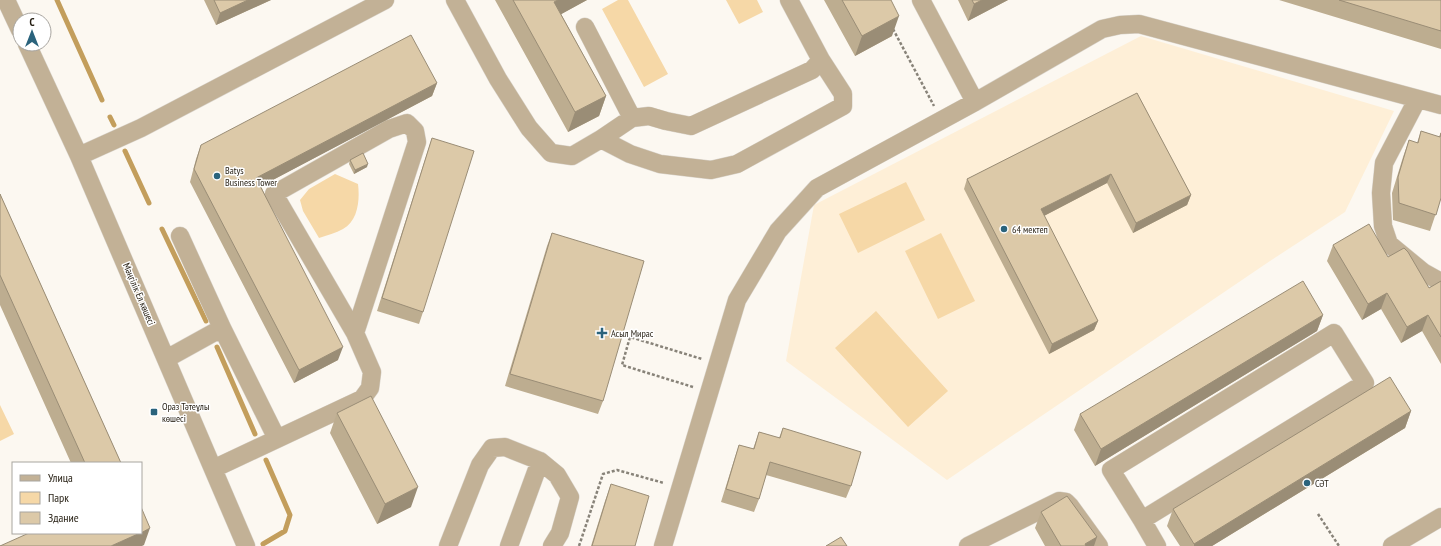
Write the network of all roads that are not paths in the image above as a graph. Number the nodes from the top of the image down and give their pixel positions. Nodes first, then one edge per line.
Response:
1 (6, 0) edge
2 (385, 0) edge
3 (455, 0) edge
4 (789, 0) edge
5 (921, 0) edge
6 (12, 13) edge
7 (585, 27) dead end
8 (31, 52) edge
9 (821, 60) junction
10 (1417, 100) junction
11 (975, 102) junction
12 (1441, 105) edge
13 (632, 118) junction
14 (601, 138) junction
15 (79, 156) junction
16 (180, 236) dead end
17 (1441, 282) edge
18 (222, 328) junction
19 (355, 333) junction
20 (166, 358) junction
21 (277, 439) junction
22 (540, 461) junction
23 (213, 469) junction
24 (1441, 517) edge
25 (1142, 520) junction
26 (239, 543) edge
27 (449, 546) edge
28 (509, 546) edge
29 (552, 546) edge
30 (663, 546) edge
31 (968, 546) edge
32 (1099, 546) edge
33 (1158, 546) edge
34 (1392, 546) edge

1 - 6 street
2 - 15 street
3 - 14 street
4 - 9 street
5 - 11 street
7 - 13 street
8 - 15 street, Мәңгілік Ел көшесі
9 - 13 street
9 - 14 street
10 - 11 street
10 - 12 street
10 - 17 street
11 - 30 street
13 - 14 street
15 - 20 street, Мәңгілік Ел көшесі
16 - 18 street
18 - 20 street
18 - 21 street
19 - 19 street
19 - 21 street
20 - 23 street, Мәңгілік Ел көшесі
21 - 23 street
22 - 27 street
22 - 28 street
22 - 29 street
23 - 26 street, Мәңгілік Ел көшесі
24 - 34 street
25 - 25 street
25 - 33 street
31 - 32 street

